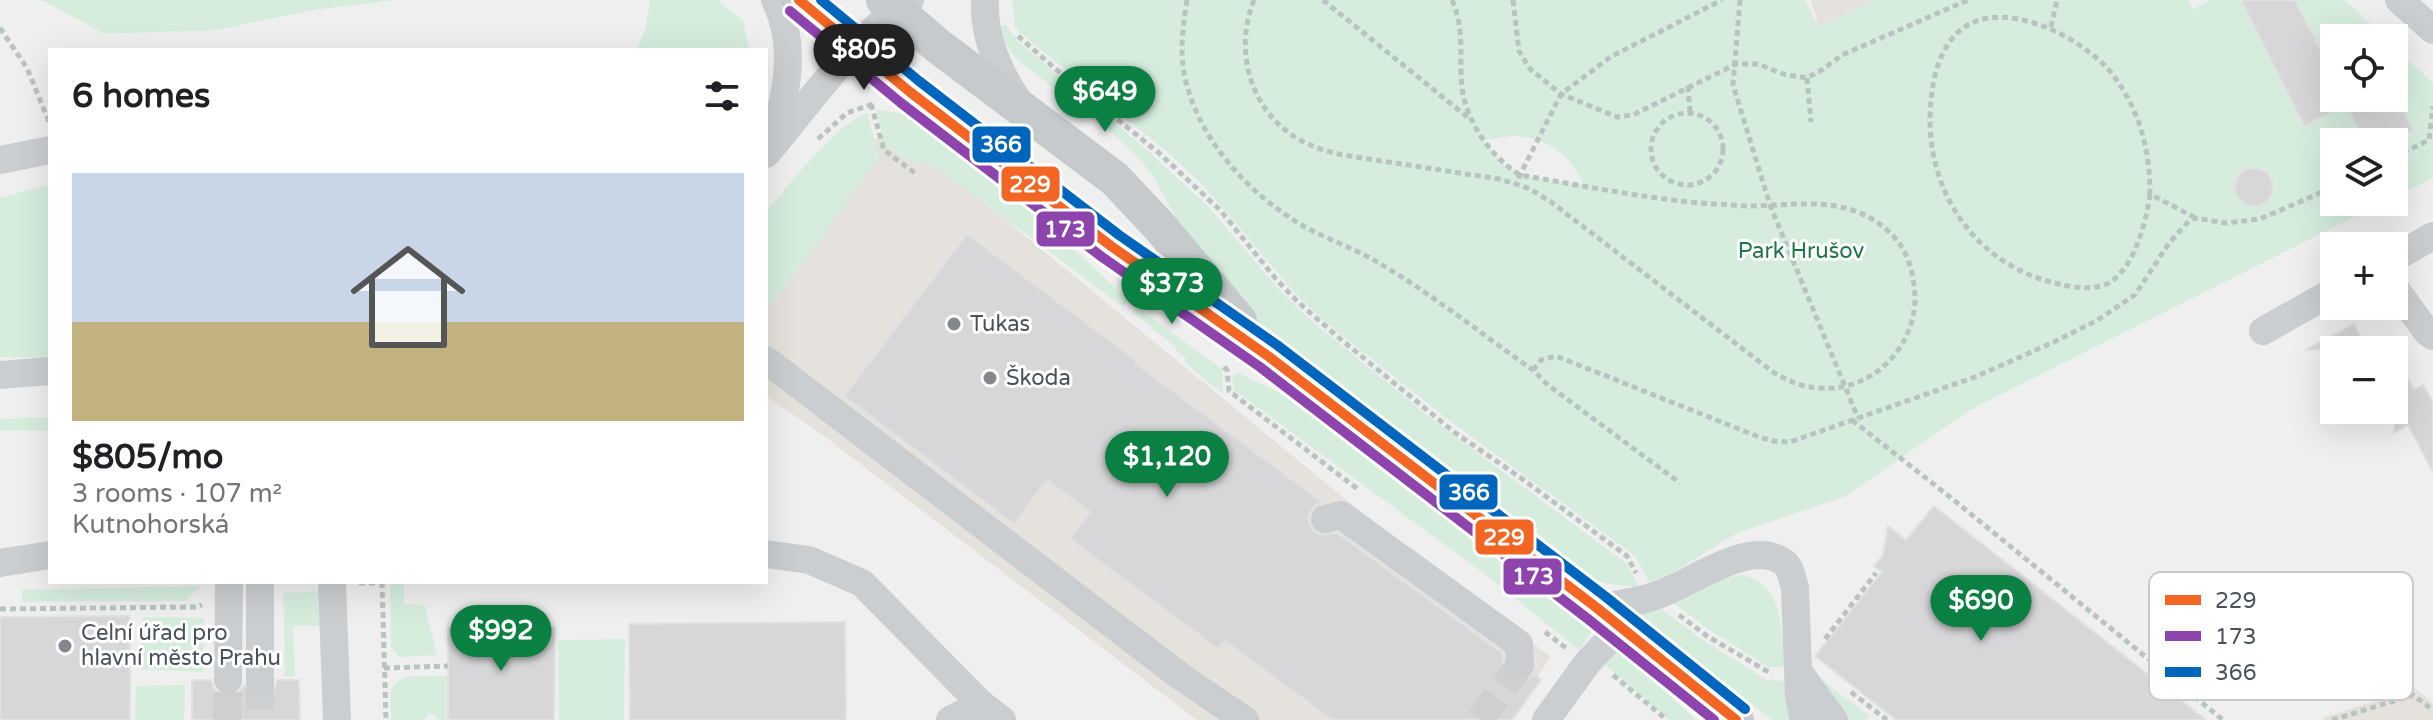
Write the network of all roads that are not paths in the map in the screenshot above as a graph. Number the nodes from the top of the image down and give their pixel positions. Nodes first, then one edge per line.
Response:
1 (775, 0) edge
2 (799, 0) edge
3 (985, 0) edge
4 (2399, 0) edge
5 (891, 2) edge
6 (2433, 30) edge
7 (856, 47) junction
8 (1026, 113) junction
9 (48, 150) edge
10 (768, 151) edge
11 (0, 160) edge
12 (2433, 236) edge
13 (2408, 250) edge
14 (2320, 299) edge
15 (2408, 306) edge
16 (2263, 331) dead end
17 (2433, 336) edge
18 (1268, 356) junction
19 (768, 362) edge
20 (48, 371) edge
21 (0, 375) edge
22 (1325, 519) dead end
23 (768, 554) edge
24 (48, 555) edge
25 (0, 563) edge
26 (229, 584) edge
27 (260, 584) edge
28 (332, 584) edge
29 (1609, 618) junction
30 (1520, 665) dead end
31 (1788, 672) junction
32 (228, 680) tunnel mouth
33 (260, 681) tunnel mouth
34 (992, 712) edge
35 (337, 720) edge
36 (950, 720) edge
37 (1245, 720) edge
38 (1546, 720) edge
39 (1736, 720) edge
40 (1804, 720) edge
41 (1834, 720) edge

1 - 10 street
2 - 7 main road
3 - 8 street
4 - 6 street
5 - 7 street
5 - 8 main road
7 - 10 street
7 - 18 main road
8 - 18 main road
9 - 11 street
12 - 13 street
14 - 16 street
15 - 17 street
18 - 29 main road
19 - 37 street
20 - 21 street
22 - 30 street
23 - 34 street
24 - 25 street
26 - 32 street
27 - 33 street
28 - 35 street
29 - 31 street
29 - 38 street
29 - 39 main road
31 - 40 street
31 - 41 street
34 - 36 street

